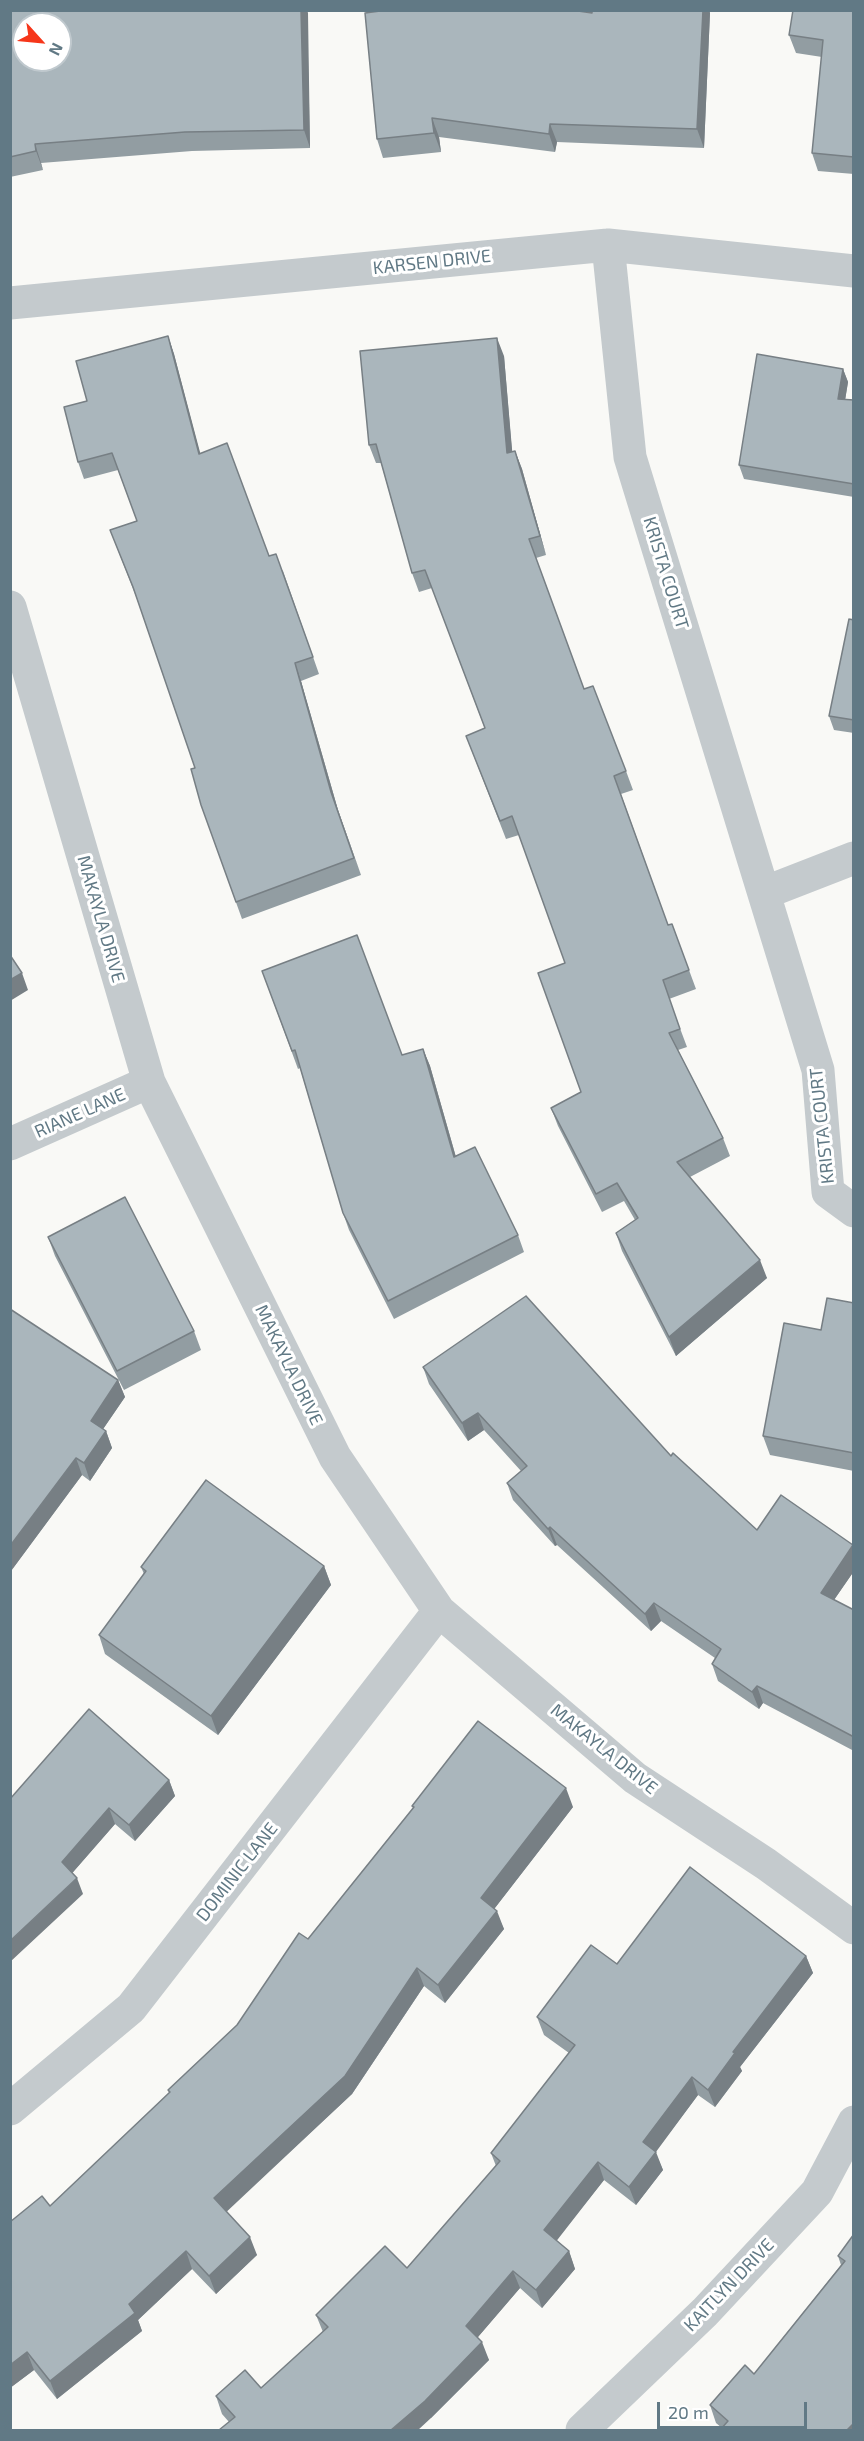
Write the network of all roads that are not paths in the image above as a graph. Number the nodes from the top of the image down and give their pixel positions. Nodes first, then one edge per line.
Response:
1 (608, 245) junction
2 (854, 271) edge
3 (10, 303) edge
4 (10, 607) edge
5 (854, 858) edge
6 (764, 893) junction
7 (149, 1082) junction
8 (10, 1144) edge
9 (854, 1212) edge
10 (439, 1611) junction
11 (854, 1928) edge
12 (10, 2109) edge
13 (854, 2122) edge
14 (582, 2430) edge

1 - 2 street, KARSEN DRIVE
1 - 3 street, KARSEN DRIVE
1 - 6 street, KRISTA COURT
4 - 7 street, MAKAYLA DRIVE
5 - 6 street
6 - 9 street, KRISTA COURT
7 - 8 street, RIANE LANE
7 - 10 street, MAKAYLA DRIVE
10 - 11 street, MAKAYLA DRIVE
10 - 12 street, DOMINIC LANE
13 - 14 street, KAITLYN DRIVE

